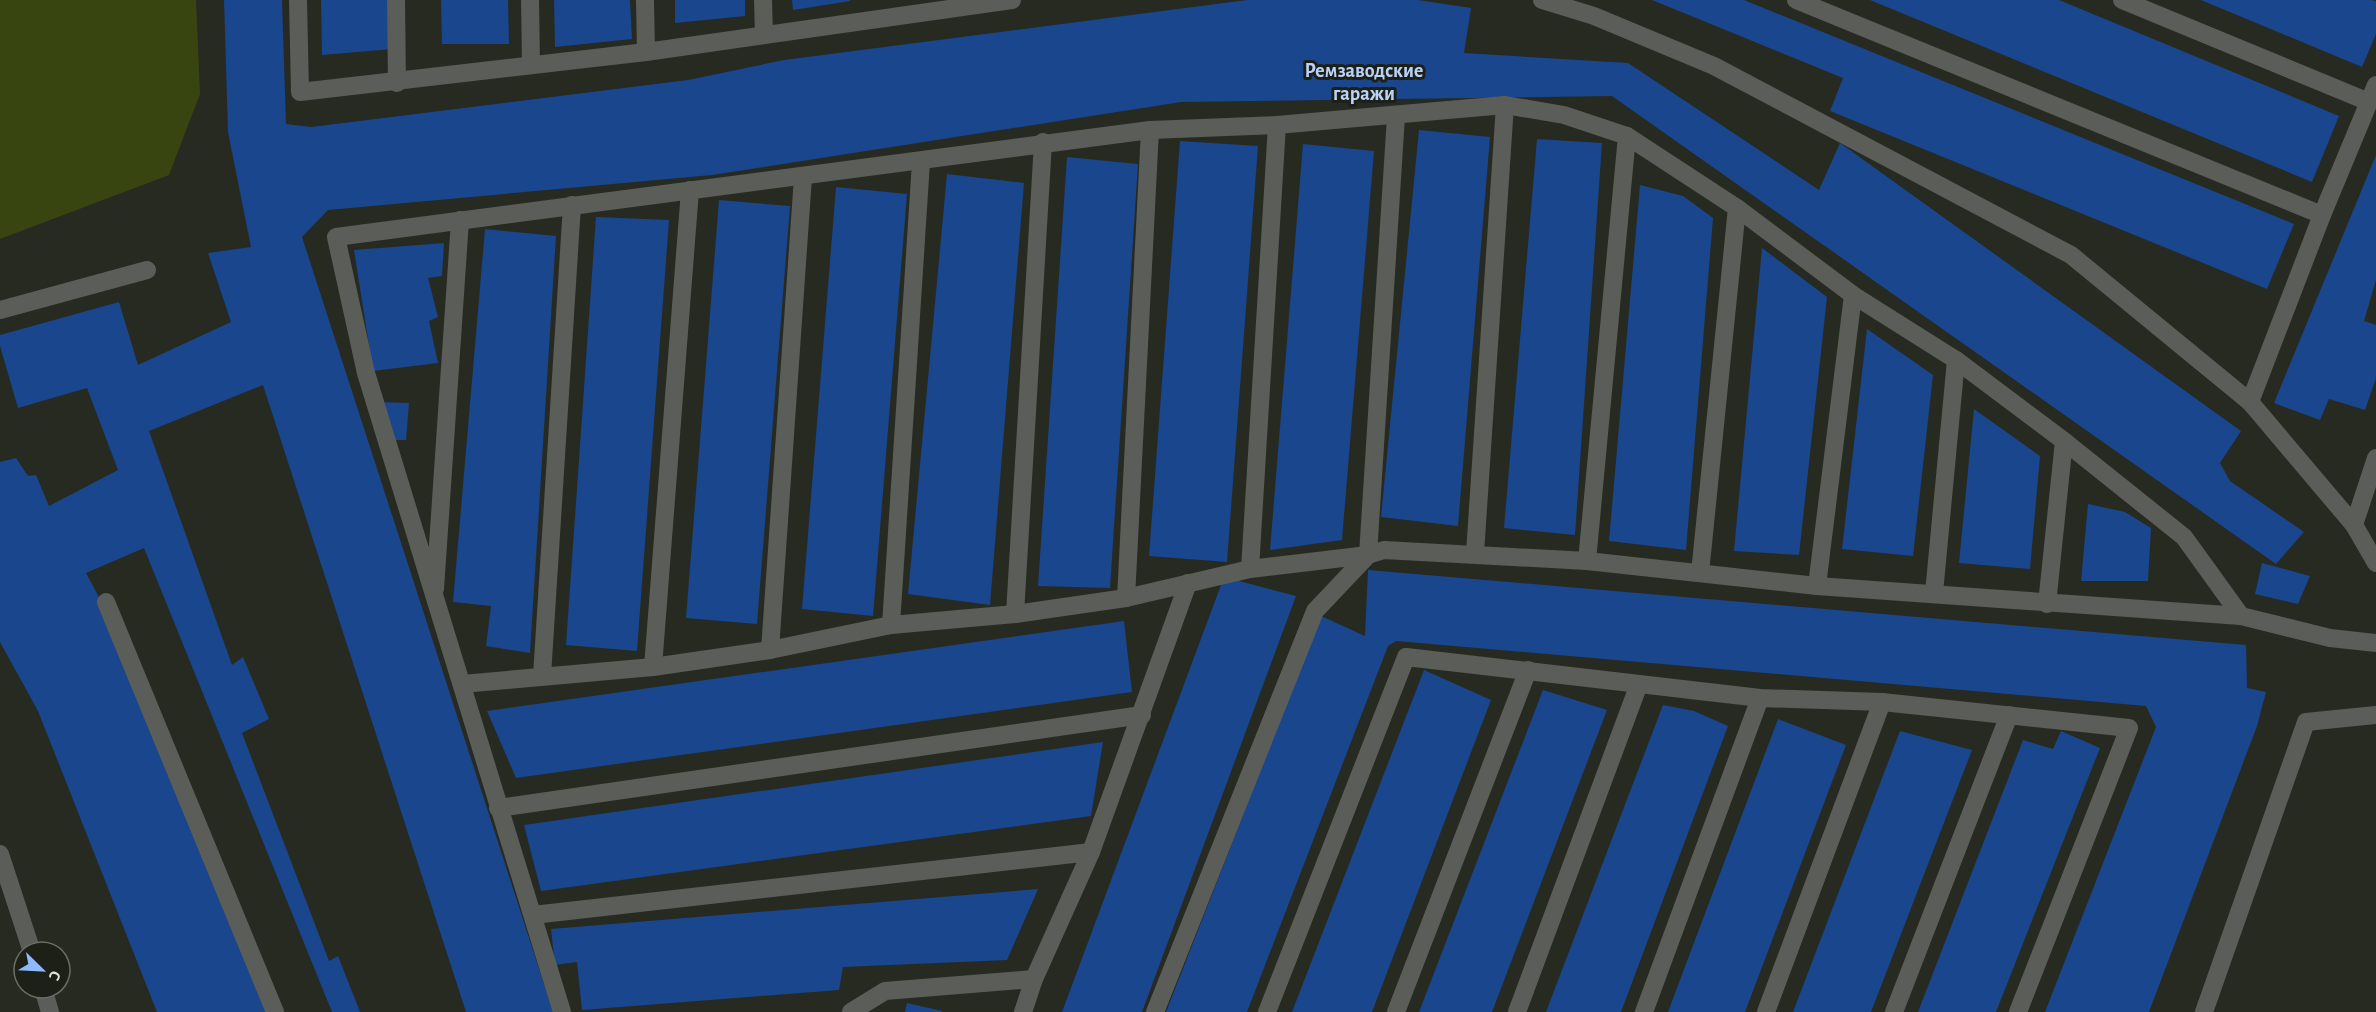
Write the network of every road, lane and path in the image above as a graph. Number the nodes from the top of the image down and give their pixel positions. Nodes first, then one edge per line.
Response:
1 (298, 0) edge
2 (396, 0) edge
3 (530, 0) edge
4 (645, 0) edge
5 (763, 0) edge
6 (1012, 0) edge
7 (1542, 0) edge
8 (1796, 0) edge
9 (2122, 0) edge
10 (882, 8) edge
11 (1596, 8) edge
12 (764, 34) junction
13 (645, 52) junction
14 (531, 65) junction
15 (397, 83) junction
16 (2373, 94) edge
17 (1505, 105) junction
18 (1396, 116) junction
19 (1277, 125) junction
20 (1150, 130) junction
21 (1628, 136) junction
22 (1043, 142) junction
23 (921, 162) junction
24 (803, 177) junction
25 (690, 190) junction
26 (572, 205) junction
27 (1737, 208) junction
28 (2322, 215) junction
29 (460, 220) junction
30 (147, 270) dead end
31 (1853, 295) junction
32 (0, 310) edge
33 (1956, 360) junction
34 (2250, 402) junction
35 (2064, 441) junction
36 (2376, 458) edge
37 (2354, 525) junction
38 (1475, 553) junction
39 (1368, 555) junction
40 (1587, 561) junction
41 (2376, 563) edge
42 (1250, 569) junction
43 (1700, 573) junction
44 (1188, 583) junction
45 (1817, 586) junction
46 (1934, 593) junction
47 (1126, 598) junction
48 (435, 601) junction
49 (106, 603) dead end
50 (2047, 604) junction
51 (1014, 614) junction
52 (2241, 616) junction
53 (891, 625) junction
54 (2376, 643) edge
55 (770, 650) junction
56 (653, 667) junction
57 (1528, 670) junction
58 (542, 676) junction
59 (462, 684) junction
60 (1639, 684) junction
61 (1760, 698) junction
62 (1882, 702) junction
63 (1142, 715) junction
64 (2009, 715) junction
65 (2376, 715) edge
66 (498, 808) junction
67 (1091, 852) junction
68 (0, 854) edge
69 (533, 915) junction
70 (28, 940) edge
71 (1034, 979) junction
72 (275, 1012) edge
73 (562, 1012) edge
74 (850, 1012) edge
75 (1023, 1012) edge
76 (1155, 1012) edge
77 (1267, 1012) edge
78 (1396, 1012) edge
79 (1517, 1012) edge
80 (1644, 1012) edge
81 (1766, 1012) edge
82 (1894, 1012) edge
83 (2018, 1012) edge
84 (2204, 1012) edge

1 - 15 lane
2 - 15 lane
3 - 14 lane
4 - 13 lane
5 - 12 lane
6 - 10 lane
7 - 11 lane
8 - 28 lane
9 - 16 lane
10 - 12 lane
11 - 34 lane
12 - 13 lane
13 - 14 lane
14 - 15 lane
16 - 28 lane
17 - 18 lane
17 - 21 lane
17 - 38 lane
18 - 19 lane
18 - 39 lane
19 - 20 lane
19 - 42 lane
20 - 22 lane
20 - 47 lane
21 - 27 lane
21 - 40 lane
22 - 23 lane
22 - 51 lane
23 - 24 lane
23 - 53 lane
24 - 25 lane
24 - 55 lane
25 - 26 lane
25 - 56 lane
26 - 29 lane
26 - 58 lane
27 - 31 lane
27 - 43 lane
28 - 34 lane
29 - 48 lane
29 - 48 lane
30 - 32 lane
31 - 33 lane
31 - 45 lane
33 - 35 lane
33 - 46 lane
34 - 37 lane
35 - 50 lane
35 - 52 lane
36 - 37 lane
37 - 41 lane
38 - 39 lane
38 - 40 lane
39 - 42 lane
39 - 76 lane
40 - 43 lane
42 - 44 lane
43 - 45 lane
44 - 47 lane
44 - 63 lane
45 - 46 lane
46 - 50 lane
47 - 51 lane
48 - 59 lane
49 - 72 lane
50 - 52 lane
51 - 53 lane
52 - 54 lane
53 - 55 lane
55 - 56 lane
56 - 58 lane
57 - 60 lane
57 - 77 lane
57 - 78 lane
58 - 59 lane
59 - 66 lane
60 - 61 lane
60 - 79 lane
61 - 62 lane
61 - 80 lane
62 - 64 lane
62 - 81 lane
63 - 66 lane
63 - 67 lane
64 - 82 lane
64 - 83 lane
65 - 84 lane
66 - 69 lane
67 - 69 lane
67 - 71 lane
68 - 70 lane
69 - 73 lane
71 - 74 lane
71 - 75 lane

